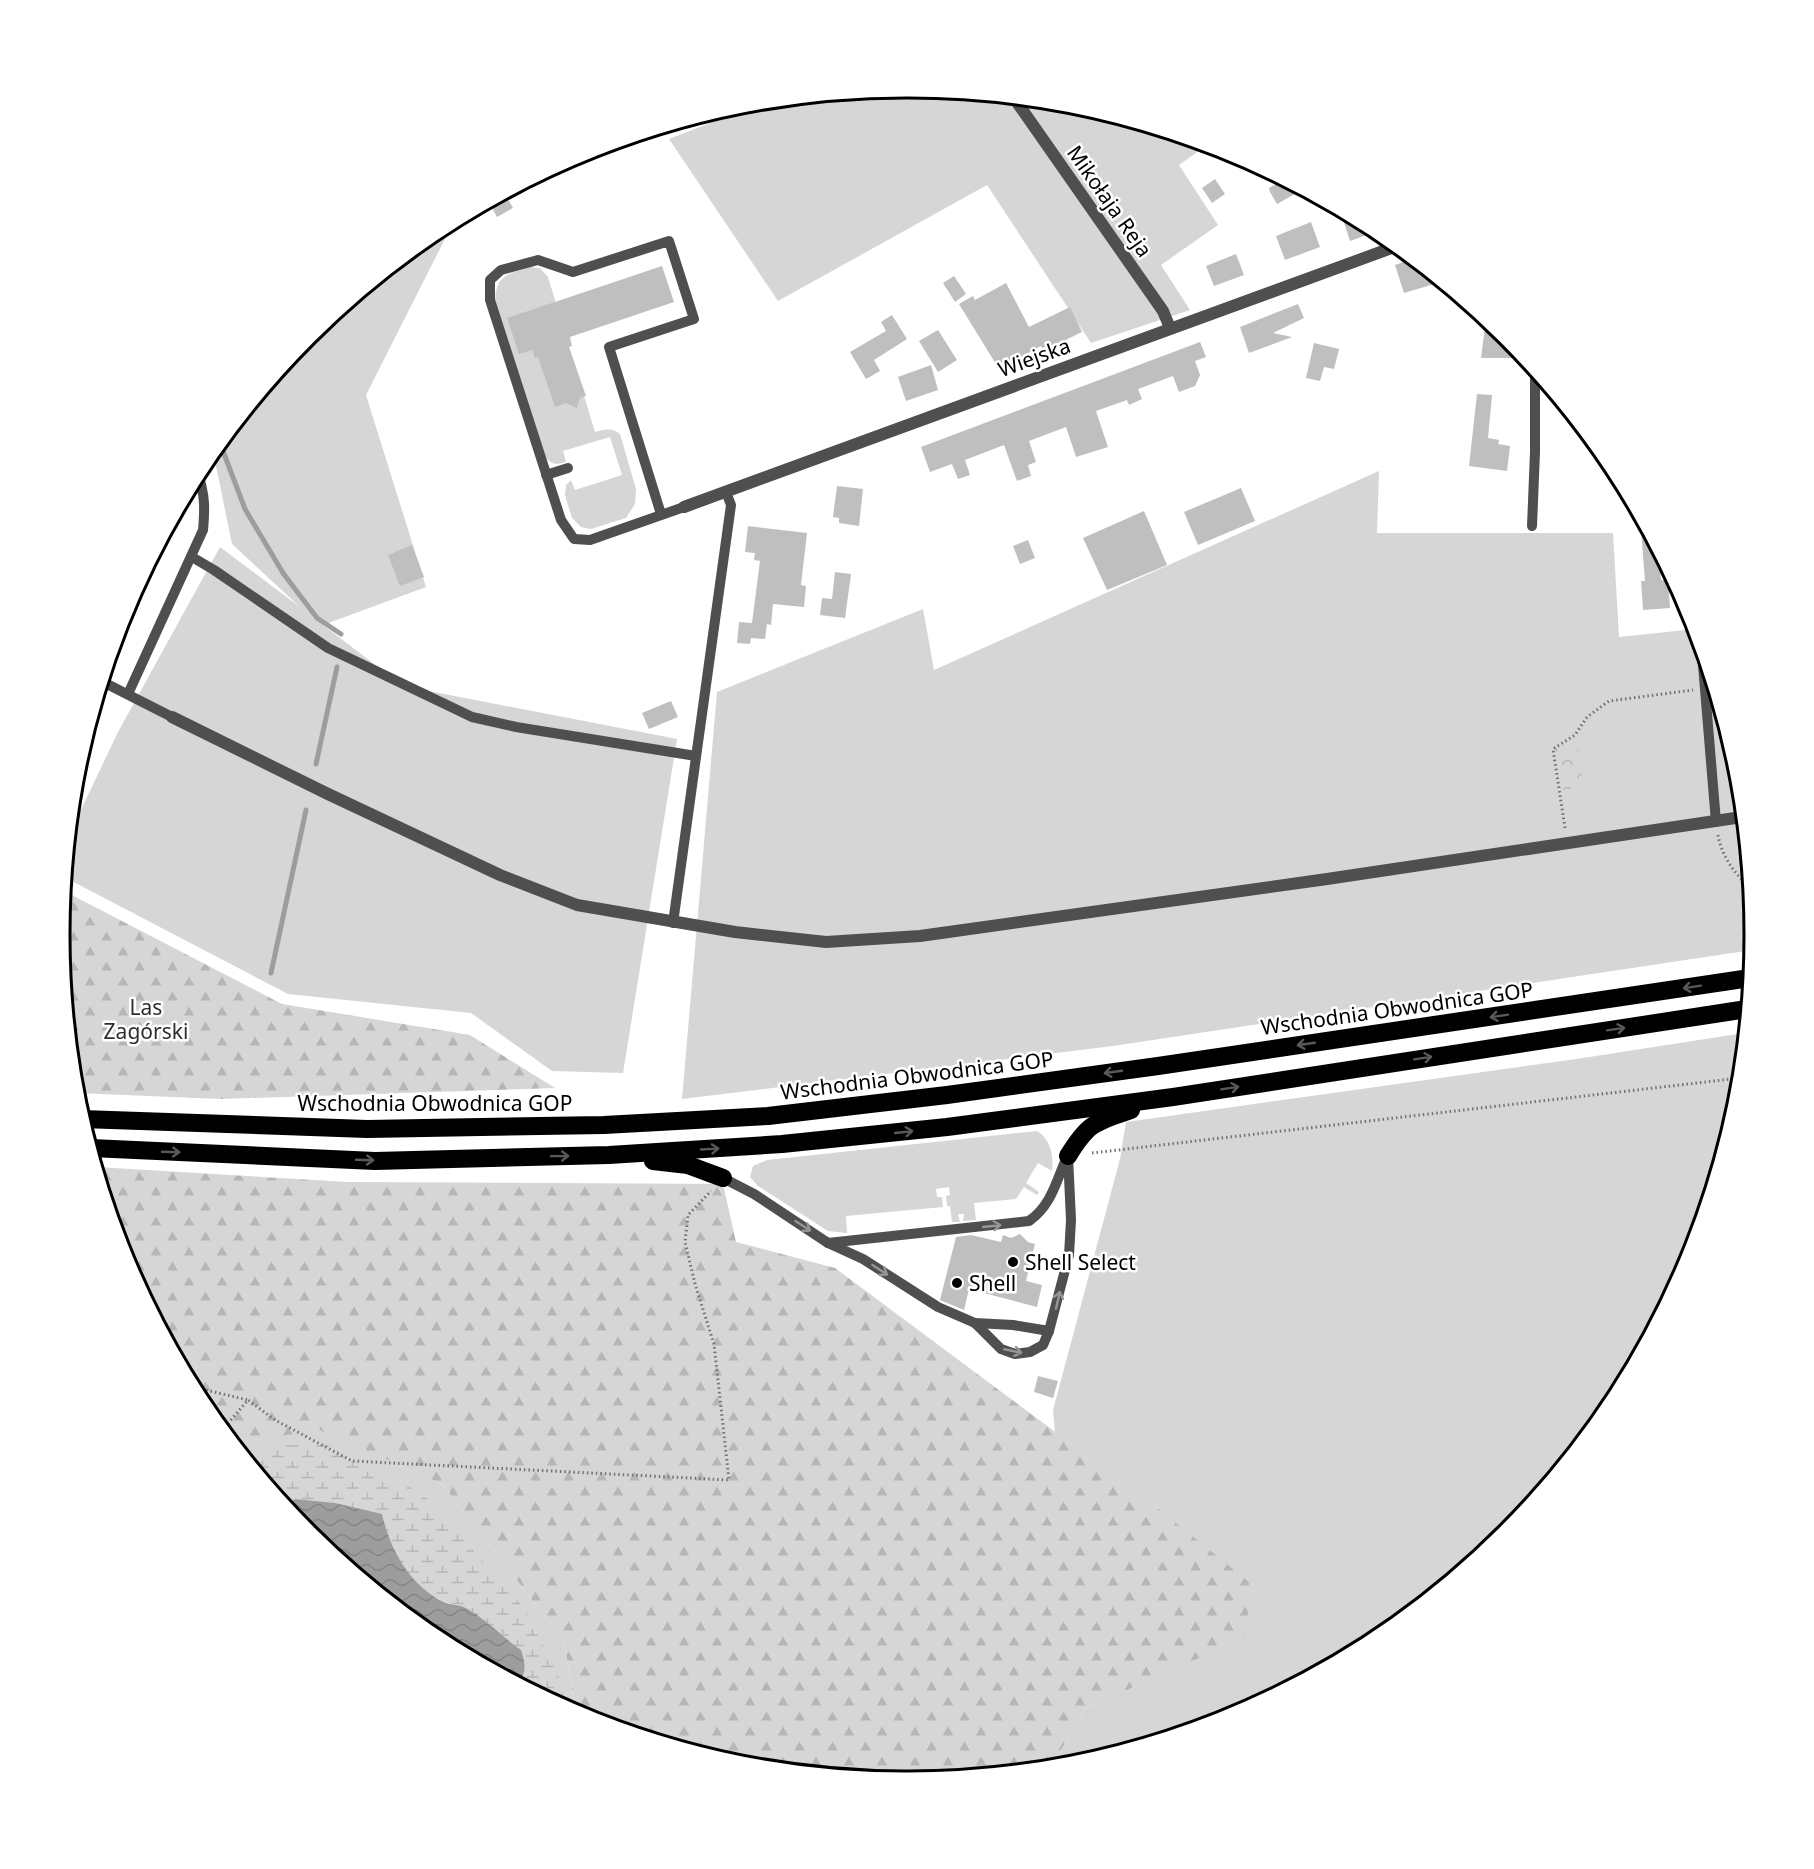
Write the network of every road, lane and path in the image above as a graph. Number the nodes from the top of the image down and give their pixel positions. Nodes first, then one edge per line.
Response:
1 (1019, 106) edge
2 (1387, 250) edge
3 (1170, 328) junction
4 (1535, 382) edge
5 (568, 468) dead end
6 (546, 475) junction
7 (202, 485) edge
8 (726, 492) junction
9 (684, 507) joint
10 (661, 514) junction
11 (1532, 526) dead end
12 (192, 558) junction
13 (109, 685) edge
14 (1705, 685) edge
15 (1705, 688) junction
16 (128, 694) junction
17 (172, 717) joint
18 (696, 756) junction
19 (1735, 818) edge
20 (1716, 822) junction
21 (1554, 845) junction
22 (1742, 880) edge
23 (673, 922) junction
24 (1742, 979) edge
25 (1740, 1010) edge
26 (1730, 1079) edge
27 (1173, 1097) junction
28 (92, 1119) edge
29 (98, 1148) edge
30 (609, 1155) junction
31 (1068, 1156) junction
32 (723, 1178) junction
33 (828, 1243) junction
34 (975, 1323) junction
35 (1049, 1331) junction
36 (205, 1390) edge
37 (249, 1400) junction
38 (228, 1423) edge

1 - 3 street, Mikołaja Reja
2 - 3 street, Wiejska
3 - 8 street, Wiejska
4 - 11 lane
5 - 6 lane
6 - 10 lane
6 - 10 lane
7 - 12 lane
8 - 9 street, Wiejska
8 - 18 lane
9 - 10 lane
12 - 16 lane
12 - 18 lane
13 - 16 lane
14 - 15 lane
15 - 20 lane
15 - 21 path
16 - 17 lane
17 - 23 street
18 - 23 lane
19 - 20 street
20 - 21 street
20 - 22 path
21 - 23 street
24 -> 28 highway, Wschodnia Obwodnica GOP
27 -> 25 highway
26 - 31 path
30 -> 27 highway
27 - 31 highway
29 -> 30 highway
30 - 32 highway
33 -> 31 lane
35 -> 31 lane
32 -> 33 lane
32 - 37 path
33 -> 34 lane
34 - 35 lane
34 -> 35 lane
36 - 37 path
37 - 38 path

